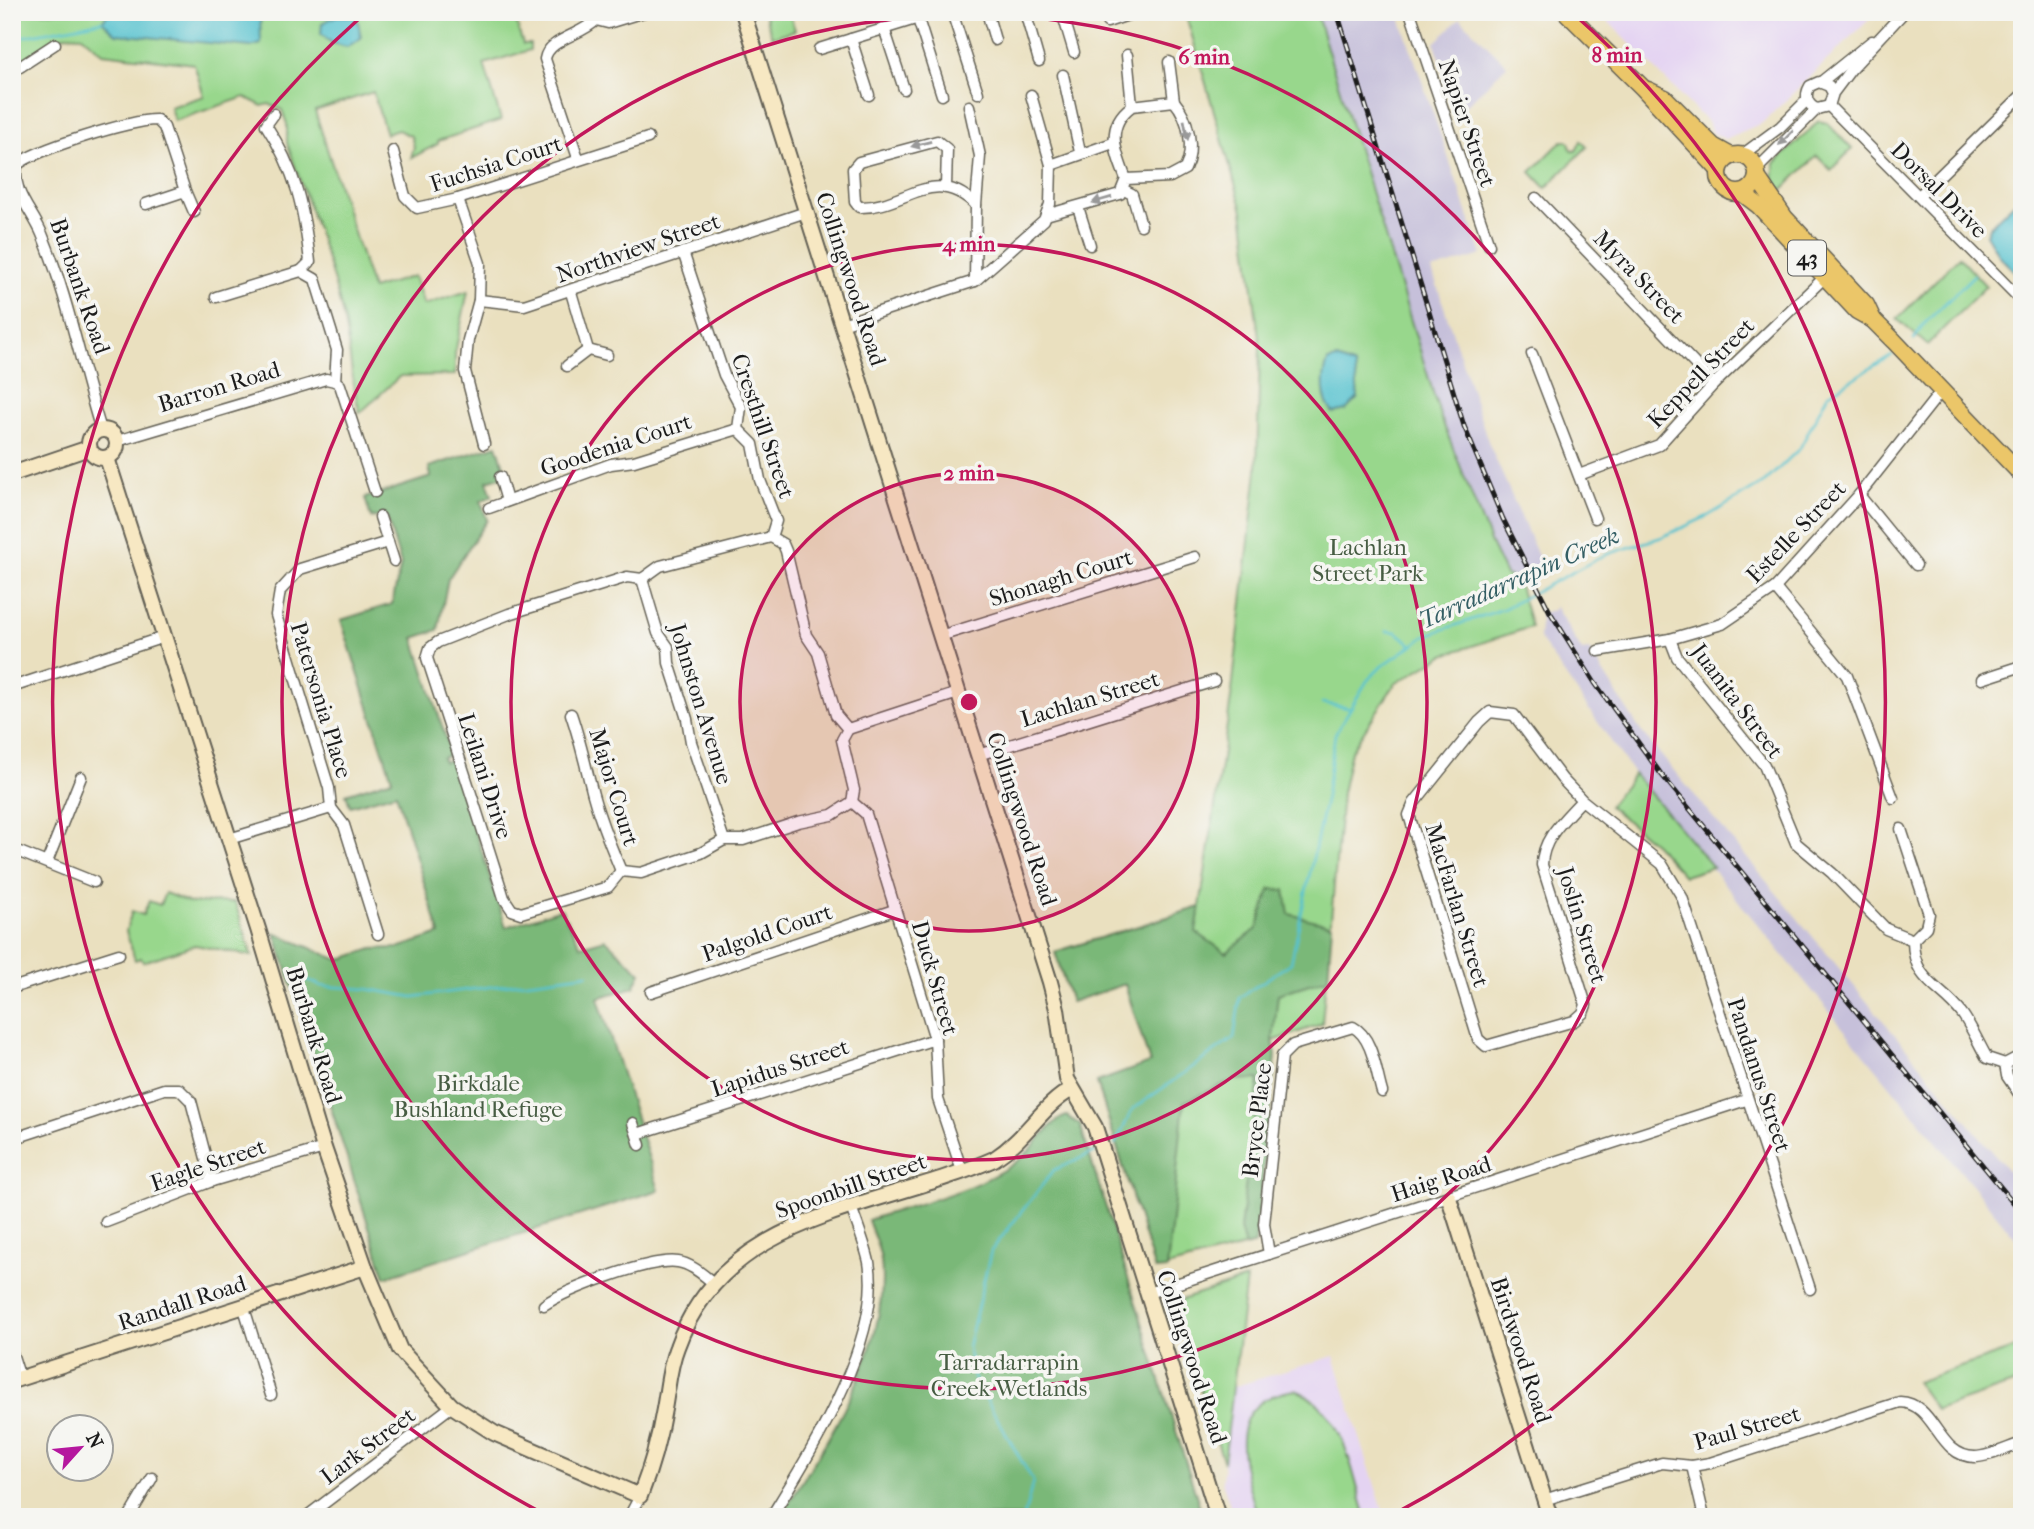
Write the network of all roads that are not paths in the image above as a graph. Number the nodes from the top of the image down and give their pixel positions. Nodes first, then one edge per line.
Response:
1 (644, 12) edge
2 (743, 12) edge
3 (938, 12) edge
4 (952, 12) edge
5 (987, 12) edge
6 (1025, 12) edge
7 (1062, 12) edge
8 (1104, 12) edge
9 (1137, 12) edge
10 (1410, 12) edge
11 (1904, 12) edge
12 (1568, 13) edge
13 (593, 16) edge
14 (915, 16) edge
15 (884, 28) junction
16 (1877, 38) junction
17 (850, 39) junction
18 (995, 40) dead end
19 (55, 44) dead end
20 (819, 49) dead end
21 (1074, 52) dead end
22 (1127, 55) dead end
23 (1040, 61) dead end
24 (1169, 62) dead end
25 (12, 72) edge
26 (1063, 75) dead end
27 (1821, 82) junction
28 (1643, 88) junction
29 (904, 89) dead end
30 (978, 93) dead end
31 (1833, 93) junction
32 (869, 95) dead end
33 (942, 95) dead end
34 (1031, 95) dead end
35 (2022, 95) edge
36 (1807, 100) junction
37 (1174, 102) junction
38 (968, 106) dead end
39 (1132, 106) junction
40 (1829, 106) junction
41 (1817, 109) junction
42 (274, 114) dead end
43 (266, 125) junction
44 (254, 128) dead end
45 (648, 138) dead end
46 (1112, 143) junction
47 (393, 151) dead end
48 (1080, 152) junction
49 (1737, 156) junction
50 (578, 158) junction
51 (15, 163) edge
52 (1051, 165) junction
53 (1719, 170) junction
54 (1757, 173) junction
55 (1125, 185) junction
56 (946, 187) junction
57 (185, 191) junction
58 (1742, 193) junction
59 (1919, 196) junction
60 (1536, 198) dead end
61 (458, 199) junction
62 (146, 204) dead end
63 (975, 205) junction
64 (1078, 206) junction
65 (194, 212) dead end
66 (806, 212) junction
67 (1046, 215) junction
68 (1141, 225) dead end
69 (1090, 245) dead end
70 (1489, 245) dead end
71 (683, 252) junction
72 (301, 271) junction
73 (1829, 273) junction
74 (975, 281) junction
75 (571, 292) junction
76 (216, 297) dead end
77 (479, 300) junction
78 (2022, 301) edge
79 (842, 324) junction
80 (588, 350) junction
81 (1532, 354) dead end
82 (607, 355) dead end
83 (566, 366) dead end
84 (335, 381) junction
85 (1714, 384) junction
86 (1942, 390) junction
87 (738, 429) junction
88 (101, 430) junction
89 (117, 441) junction
90 (484, 444) dead end
91 (89, 448) junction
92 (107, 458) junction
93 (12, 474) edge
94 (1579, 475) junction
95 (2022, 475) edge
96 (500, 477) dead end
97 (375, 492) dead end
98 (1859, 495) junction
99 (507, 501) junction
100 (489, 508) dead end
101 (380, 517) dead end
102 (1595, 518) dead end
103 (771, 537) junction
104 (388, 542) junction
105 (1195, 557) dead end
106 (394, 561) dead end
107 (1916, 565) dead end
108 (642, 579) junction
109 (1775, 589) junction
110 (940, 636) junction
111 (164, 637) junction
112 (1670, 639) junction
113 (1598, 651) dead end
114 (2022, 666) edge
115 (1982, 679) dead end
116 (1214, 681) dead end
117 (12, 687) edge
118 (958, 693) junction
119 (570, 714) dead end
120 (848, 729) junction
121 (978, 755) junction
122 (81, 777) dead end
123 (1893, 798) dead end
124 (1582, 800) junction
125 (852, 802) junction
126 (331, 808) junction
127 (1901, 830) dead end
128 (229, 839) junction
129 (724, 840) junction
130 (12, 849) edge
131 (47, 862) junction
132 (621, 871) junction
133 (1671, 874) joint
134 (94, 882) dead end
135 (894, 910) junction
136 (377, 934) dead end
137 (1913, 940) junction
138 (119, 954) dead end
139 (12, 988) edge
140 (651, 992) dead end
141 (935, 1038) junction
142 (1486, 1046) joint
143 (2022, 1055) edge
144 (2005, 1064) junction
145 (1072, 1089) junction
146 (1382, 1092) dead end
147 (2022, 1098) edge
148 (1746, 1100) junction
149 (633, 1123) dead end
150 (12, 1139) edge
151 (324, 1148) junction
152 (962, 1171) junction
153 (212, 1181) junction
154 (1449, 1198) junction
155 (851, 1207) junction
156 (106, 1222) dead end
157 (1269, 1254) junction
158 (365, 1267) junction
159 (715, 1284) junction
160 (1810, 1289) dead end
161 (1148, 1293) junction
162 (544, 1305) dead end
163 (244, 1308) junction
164 (12, 1353) edge
165 (16, 1380) edge
166 (271, 1395) dead end
167 (452, 1406) junction
168 (2022, 1443) edge
169 (1692, 1466) junction
170 (152, 1478) dead end
171 (640, 1496) junction
172 (1544, 1500) junction
173 (129, 1517) edge
174 (306, 1517) edge
175 (629, 1517) edge
176 (771, 1517) edge
177 (1218, 1517) edge
178 (1550, 1517) edge
179 (1703, 1517) edge

1 - 13 street
2 - 66 street, Collingwood Road
3 - 14 street
4 - 30 street
5 - 18 street
6 - 23 street
7 - 21 street
8 - 9 street
10 - 70 street, Napier Street
11 - 16 street
12 - 28 main road, 43
13 - 50 street
14 - 15 street
14 - 33 street
15 - 17 street
15 - 29 street
16 - 27 street
16 - 31 street
17 - 20 street
17 - 32 street
19 - 25 street
22 - 39 street
24 - 37 street
26 - 48 street
27 - 31 street
27 - 36 street
28 - 49 main road, 43
28 - 53 main road, 43
31 - 40 street
34 - 52 street
35 - 59 street
36 - 41 street
36 - 49 street
37 - 39 street
37 -> 55 street
38 - 63 street
39 - 46 street
40 - 41 street
40 - 59 street, Dorsal Drive
41 -> 54 street
42 - 43 street
43 - 44 street
43 - 72 street
45 - 50 street, Fuchsia Court
46 - 48 street
46 - 55 street
47 - 61 street, Fuchsia Court
48 - 52 street
49 - 53 main road
49 - 54 main road, 43
50 - 61 street, Fuchsia Court
51 - 57 street
51 - 88 street, Burbank Road
52 - 67 street
53 - 58 main road, 43
54 - 58 main road
54 - 73 main road, 43
55 -> 64 street
55 - 68 street
56 -> 56 street
56 - 63 street
57 - 62 street
57 - 65 street
58 - 73 main road, 43
59 - 78 street, Dorsal Drive
60 - 85 street, Myra Street
61 - 77 street
63 - 74 street
64 - 67 street
64 - 69 street
66 - 71 street, Northview Street
66 - 79 street, Collingwood Road
67 - 74 street
71 - 75 street, Northview Street
71 - 87 street, Cresthill Street
72 - 76 street
72 - 84 street
73 - 85 street, Keppell Street
73 - 86 main road, 43
74 - 79 street
75 - 77 street, Northview Street
75 - 80 street
77 - 90 street
79 - 110 street, Collingwood Road
80 - 82 street
80 - 83 street
81 - 94 street
84 - 89 street, Barron Road
84 - 97 street
85 - 94 street, Keppell Street
86 - 95 main road, 43
86 - 98 street, Estelle Street
87 - 99 street, Goodenia Court
87 - 103 street, Cresthill Street
88 - 89 street
88 - 91 street
89 - 92 street
91 - 92 street
91 - 93 street
92 - 111 street, Burbank Road
94 - 102 street
96 - 99 street
98 - 107 street
98 - 109 street, Estelle Street
99 - 100 street, Goodenia Court
101 - 104 street
103 - 108 street, Leilani Drive
103 - 120 street
104 - 106 street
104 - 126 street, Patersonia Place
105 - 110 street, Shonagh Court
108 - 129 street, Johnston Avenue
108 - 132 street, Leilani Drive
109 - 112 street, Estelle Street
109 - 123 street
110 - 118 street, Collingwood Road
111 - 117 street
111 - 128 street, Burbank Road
112 - 113 street, Estelle Street
112 - 137 street, Juanita Street
114 - 115 street
116 - 121 street, Lachlan Street
118 - 120 street
118 - 121 street, Collingwood Road
119 - 132 street, Major Court
120 - 125 street
121 - 145 street, Collingwood Road
122 - 131 street
124 - 133 street, MacFarlan Street
124 - 142 street, Joslin Street
124 - 142 street, MacFarlan Street
125 - 129 street
125 - 135 street, Duck Street
126 - 128 street
126 - 136 street, Patersonia Place
127 - 137 street
128 - 151 street, Burbank Road
129 - 132 street
130 - 131 street
131 - 134 street
133 - 148 street, Pandanus Street
135 - 140 street, Palgold Court
135 - 141 street, Duck Street
137 - 144 street
138 - 139 street
141 - 149 street, Lapidus Street
141 - 152 street, Duck Street
143 - 144 street
144 - 147 street
145 - 152 street, Spoonbill Street
145 - 161 street, Collingwood Road
146 - 157 street, Bryce Place
148 - 154 street, Haig Road
148 - 160 street, Pandanus Street
150 - 153 street
151 - 153 street, Eagle Street
151 - 158 street, Burbank Road
152 - 155 street, Spoonbill Street
153 - 156 street, Eagle Street
154 - 157 street, Haig Road
154 - 172 street, Birdwood Road
155 - 159 street, Spoonbill Street
155 - 176 street
157 - 161 street, Haig Road
158 - 163 street, Randall Road
158 - 167 street, Burbank Road
159 - 162 street
159 - 171 street, Spoonbill Street
161 - 177 street, Collingwood Road
163 - 165 street, Randall Road
163 - 166 street
164 - 165 street
167 - 171 street, Burbank Road
167 - 174 street, Lark Street
168 - 169 street, Paul Street
169 - 172 street, Paul Street
169 - 179 street
170 - 173 street
171 - 175 street, Spoonbill Street
172 - 178 street, Birdwood Road

